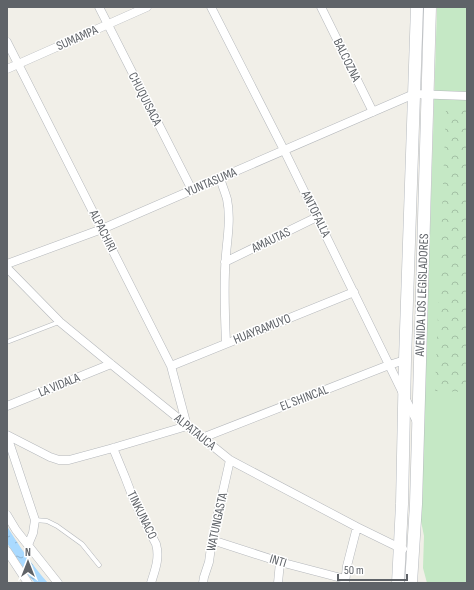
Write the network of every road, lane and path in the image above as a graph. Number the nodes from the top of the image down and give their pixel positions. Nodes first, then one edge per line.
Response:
1 (99, 7) edge
2 (147, 7) edge
3 (211, 7) edge
4 (321, 7) edge
5 (417, 7) edge
6 (430, 7) edge
7 (108, 24) junction
8 (7, 42) edge
9 (18, 64) junction
10 (7, 69) edge
11 (414, 94) junction
12 (428, 95) junction
13 (467, 96) edge
14 (373, 112) junction
15 (284, 150) junction
16 (220, 178) junction
17 (192, 190) junction
18 (317, 217) junction
19 (102, 229) junction
20 (225, 262) junction
21 (7, 264) edge
22 (7, 268) edge
23 (354, 292) junction
24 (60, 322) junction
25 (7, 342) edge
26 (226, 343) junction
27 (405, 360) junction
28 (111, 364) junction
29 (389, 365) junction
30 (171, 366) junction
31 (405, 396) junction
32 (7, 406) edge
33 (418, 423) junction
34 (187, 426) junction
35 (7, 435) edge
36 (202, 438) junction
37 (113, 448) junction
38 (230, 460) junction
39 (7, 515) edge
40 (35, 520) junction
41 (357, 527) junction
42 (212, 540) junction
43 (28, 545) junction
44 (400, 548) junction
45 (413, 549) junction
46 (7, 551) edge
47 (280, 562) junction
48 (99, 565) dead end
49 (412, 577) edge
50 (345, 581) edge
51 (28, 583) edge
52 (58, 583) edge
53 (151, 583) edge
54 (203, 583) edge
55 (278, 583) edge
56 (398, 583) edge
57 (419, 583) edge

1 - 7 street, CHUQUISACA
2 - 7 street, SUMAMPA
3 - 15 street, ANTOFALLA
4 - 14 street, BALCOZNA
5 - 11 main road, AVENIDA LOS LEGISLADORES
6 - 12 main road, AVENIDA LOS LEGISLADORES
7 - 9 street, SUMAMPA
7 - 17 street, CHUQUISACA
8 - 9 street, ALPACHIRI
9 - 10 street, SUMAMPA
9 - 19 street, ALPACHIRI
11 - 12 street
11 - 14 street, YUNTASUMA
11 - 27 main road, AVENIDA LOS LEGISLADORES
12 - 13 street
12 - 33 main road, AVENIDA LOS LEGISLADORES
14 - 15 street, YUNTASUMA
15 - 16 street, YUNTASUMA
15 - 18 street, ANTOFALLA
16 - 17 street, YUNTASUMA
16 - 20 street
17 - 19 street, YUNTASUMA
18 - 20 street, AMAUTAS
18 - 23 street, ANTOFALLA
19 - 21 street, YUNTASUMA
19 - 30 street, ALPACHIRI
20 - 26 street
22 - 24 street, ALPATAUCA
23 - 26 street, HUAYRAMUYO
23 - 29 street, ANTOFALLA
24 - 25 lane
24 - 28 street, ALPATAUCA
26 - 30 street, HUAYRAMUYO
27 - 29 street, EL SHINCAL
27 - 31 main road, AVENIDA LOS LEGISLADORES
28 - 32 street, LA VIDALA
28 - 34 street, ALPATAUCA
29 - 31 street, ANTOFALLA
29 - 36 street, EL SHINCAL
30 - 34 street, ALPACHIRI
31 - 33 street, ANTOFALLA
31 - 44 main road, AVENIDA LOS LEGISLADORES
33 - 45 main road, AVENIDA LOS LEGISLADORES
34 - 36 street, ALPATAUCA
34 - 37 street
35 - 37 street
35 - 40 street
36 - 38 street, ALPATAUCA
37 - 53 street, TINKUNACO
38 - 41 street, ALPATAUCA
38 - 42 street, WATUNGASTA
39 - 43 street
40 - 43 street
40 - 48 lane
41 - 44 street, ALPATAUCA
41 - 50 street
42 - 47 street, INTI
42 - 54 street, WATUNGASTA
43 - 52 street
44 - 45 street, ALPATAUCA
44 - 56 main road, AVENIDA LOS LEGISLADORES
45 - 49 main road, AVENIDA LOS LEGISLADORES
46 - 51 street
47 - 50 street, INTI
47 - 55 street
49 - 57 main road

